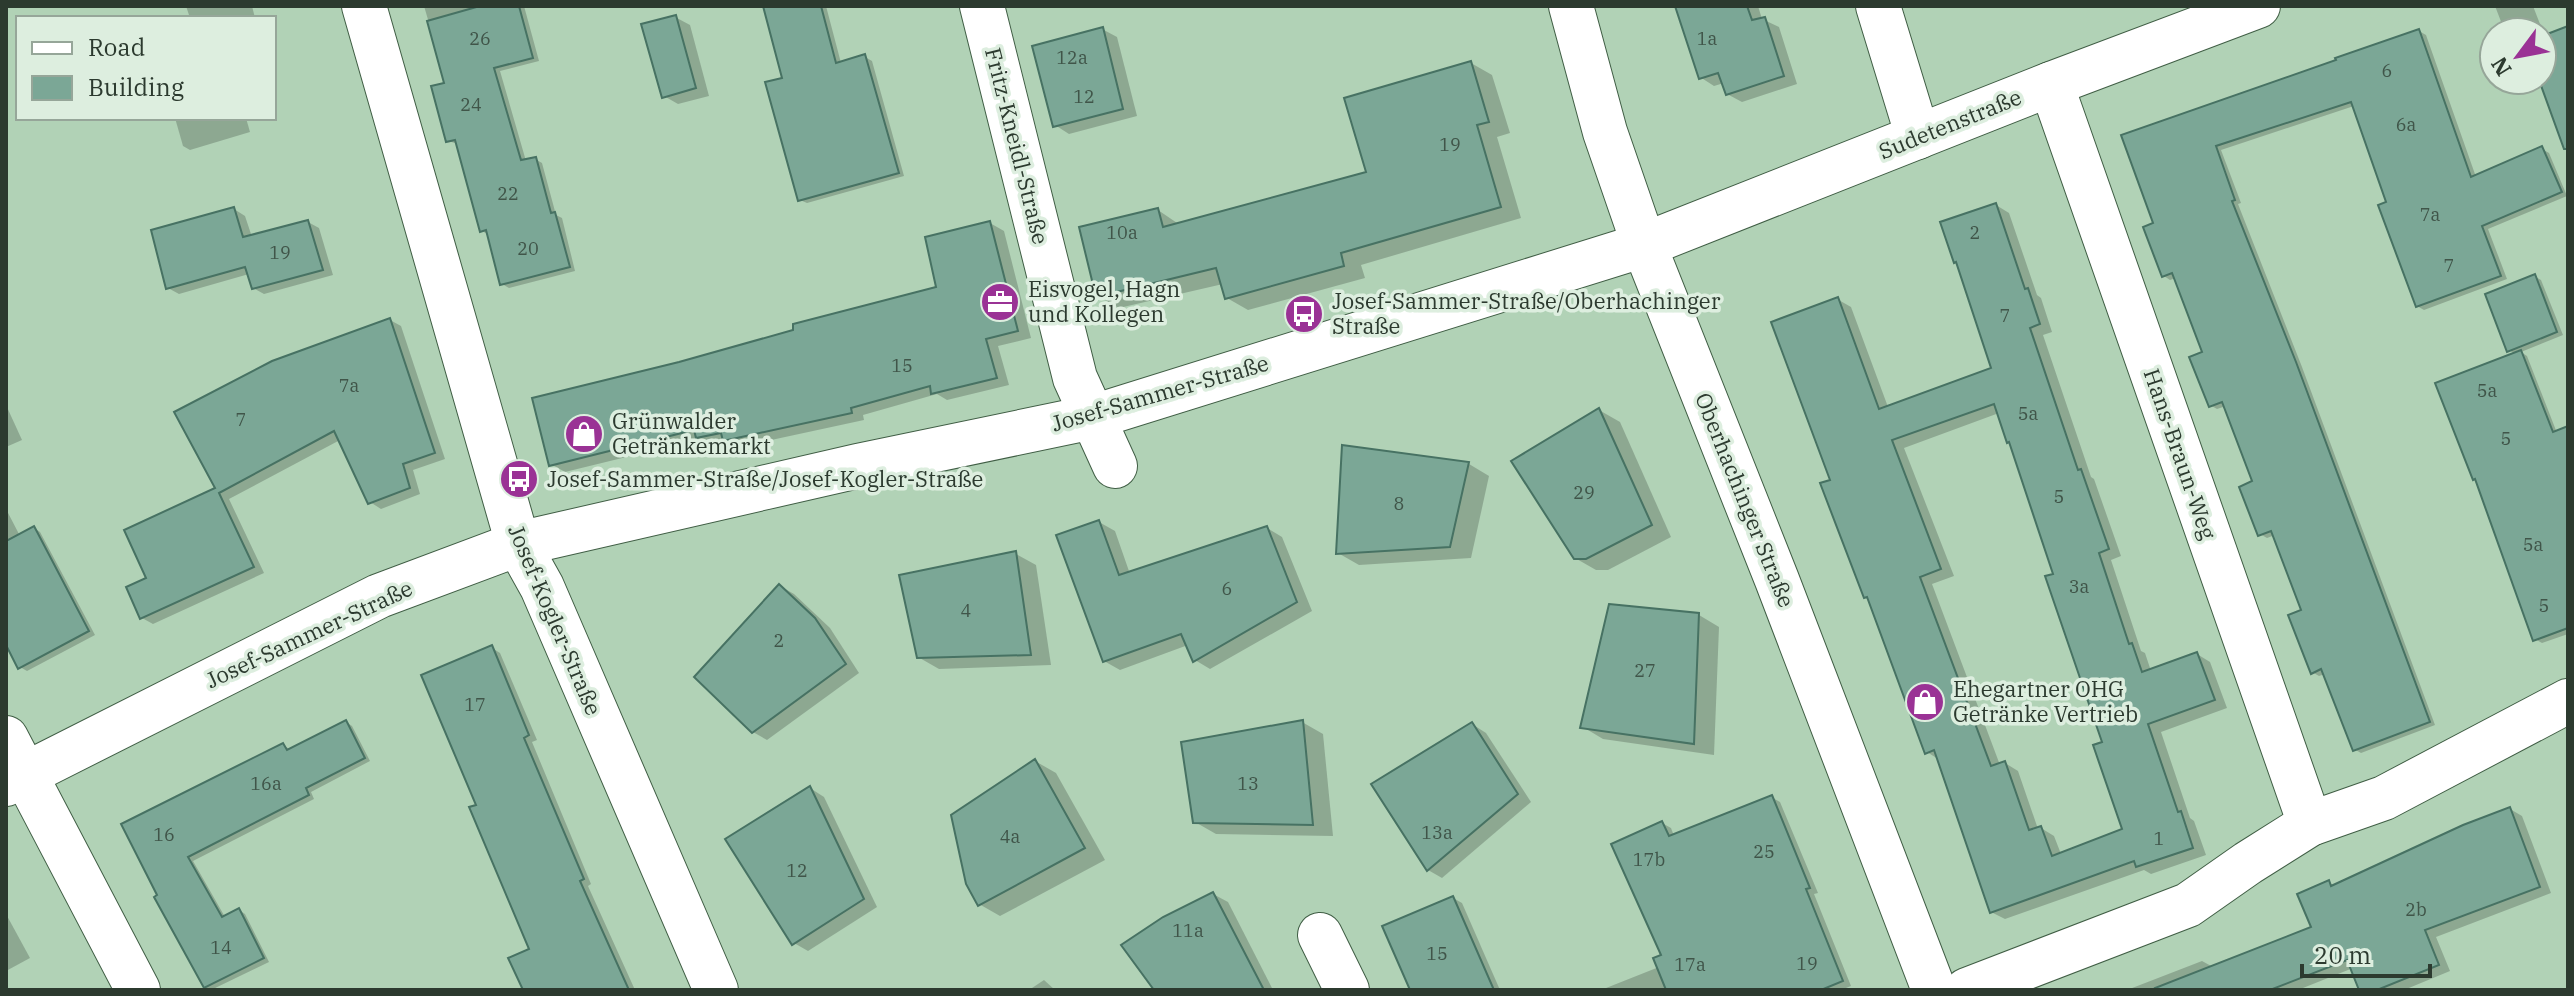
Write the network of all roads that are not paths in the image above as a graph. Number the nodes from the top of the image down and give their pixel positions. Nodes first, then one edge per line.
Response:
1 (364, 6) edge
2 (982, 6) edge
3 (1571, 6) edge
4 (1878, 6) edge
5 (2258, 6) edge
6 (2051, 84) junction
7 (1918, 137) junction
8 (1644, 245) junction
9 (1093, 417) junction
10 (1115, 466) dead end
11 (518, 544) junction
12 (2568, 701) edge
13 (12, 765) edge
14 (2310, 824) junction
15 (1320, 935) dead end
16 (138, 990) edge
17 (716, 990) edge
18 (1347, 990) edge
19 (1934, 990) edge
20 (1967, 990) edge

1 - 11 street, Josef-Kogler-Straße
2 - 9 street, Fritz-Kneidl-Straße
3 - 8 street, Oberhachinger Straße
4 - 7 street
5 - 6 street, Sudetenstraße
6 - 7 street, Sudetenstraße
6 - 14 street, Hans-Braun-Weg
7 - 8 street, Sudetenstraße
8 - 9 street, Josef-Sammer-Straße
8 - 19 street, Oberhachinger Straße
9 - 10 street, Fritz-Kneidl-Straße
9 - 11 street, Josef-Sammer-Straße
11 - 13 street, Josef-Sammer-Straße
11 - 17 street, Josef-Kogler-Straße
12 - 14 street
13 - 16 street
14 - 20 street
15 - 18 street

